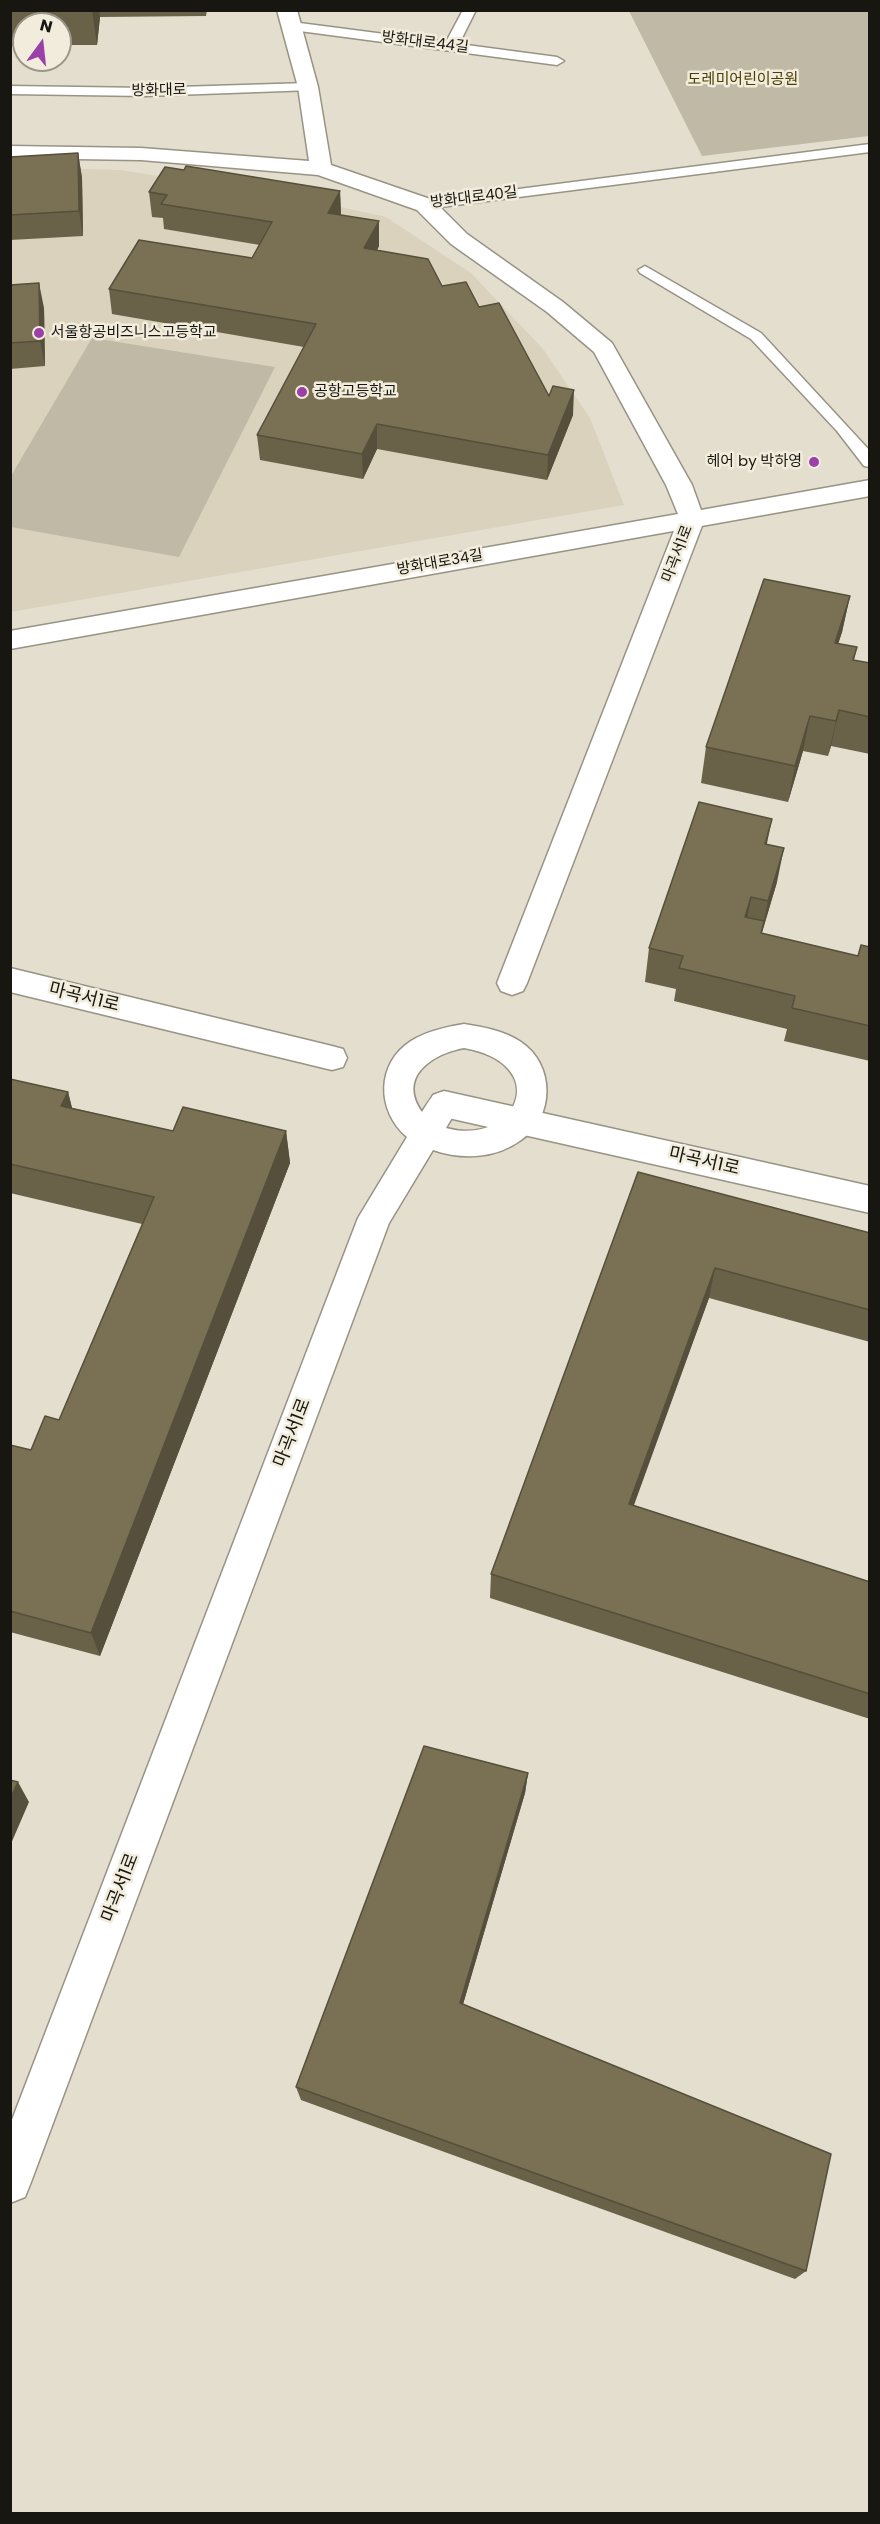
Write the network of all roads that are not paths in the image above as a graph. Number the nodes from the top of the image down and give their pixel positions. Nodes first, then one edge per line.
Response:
1 (470, 10) edge
2 (290, 18) edge
3 (451, 46) junction
4 (557, 60) dead end
5 (308, 87) junction
6 (10, 90) edge
7 (870, 148) edge
8 (10, 152) edge
9 (321, 169) junction
10 (425, 205) junction
11 (645, 270) dead end
12 (870, 462) edge
13 (870, 488) edge
14 (692, 518) junction
15 (10, 640) edge
16 (10, 980) edge
17 (512, 983) dead end
18 (332, 1059) dead end
19 (870, 1200) edge
20 (10, 2182) edge

1 - 3 lane
2 - 3 lane, 방화대로44길
2 - 5 street, 방화대로44길
3 - 4 lane, 방화대로44길
5 - 6 lane, 방화대로
5 - 9 street, 방화대로44길
7 - 10 lane, 방화대로40길
8 - 9 street, 방화대로40길
9 - 10 street, 방화대로40길
10 - 14 street, 마곡서1로
11 - 12 lane
13 - 14 street, 방화대로34길
14 - 15 street, 방화대로34길
14 - 17 street, 마곡서1로
16 - 18 street, 마곡서1로
19 - 20 street, 마곡서1로

